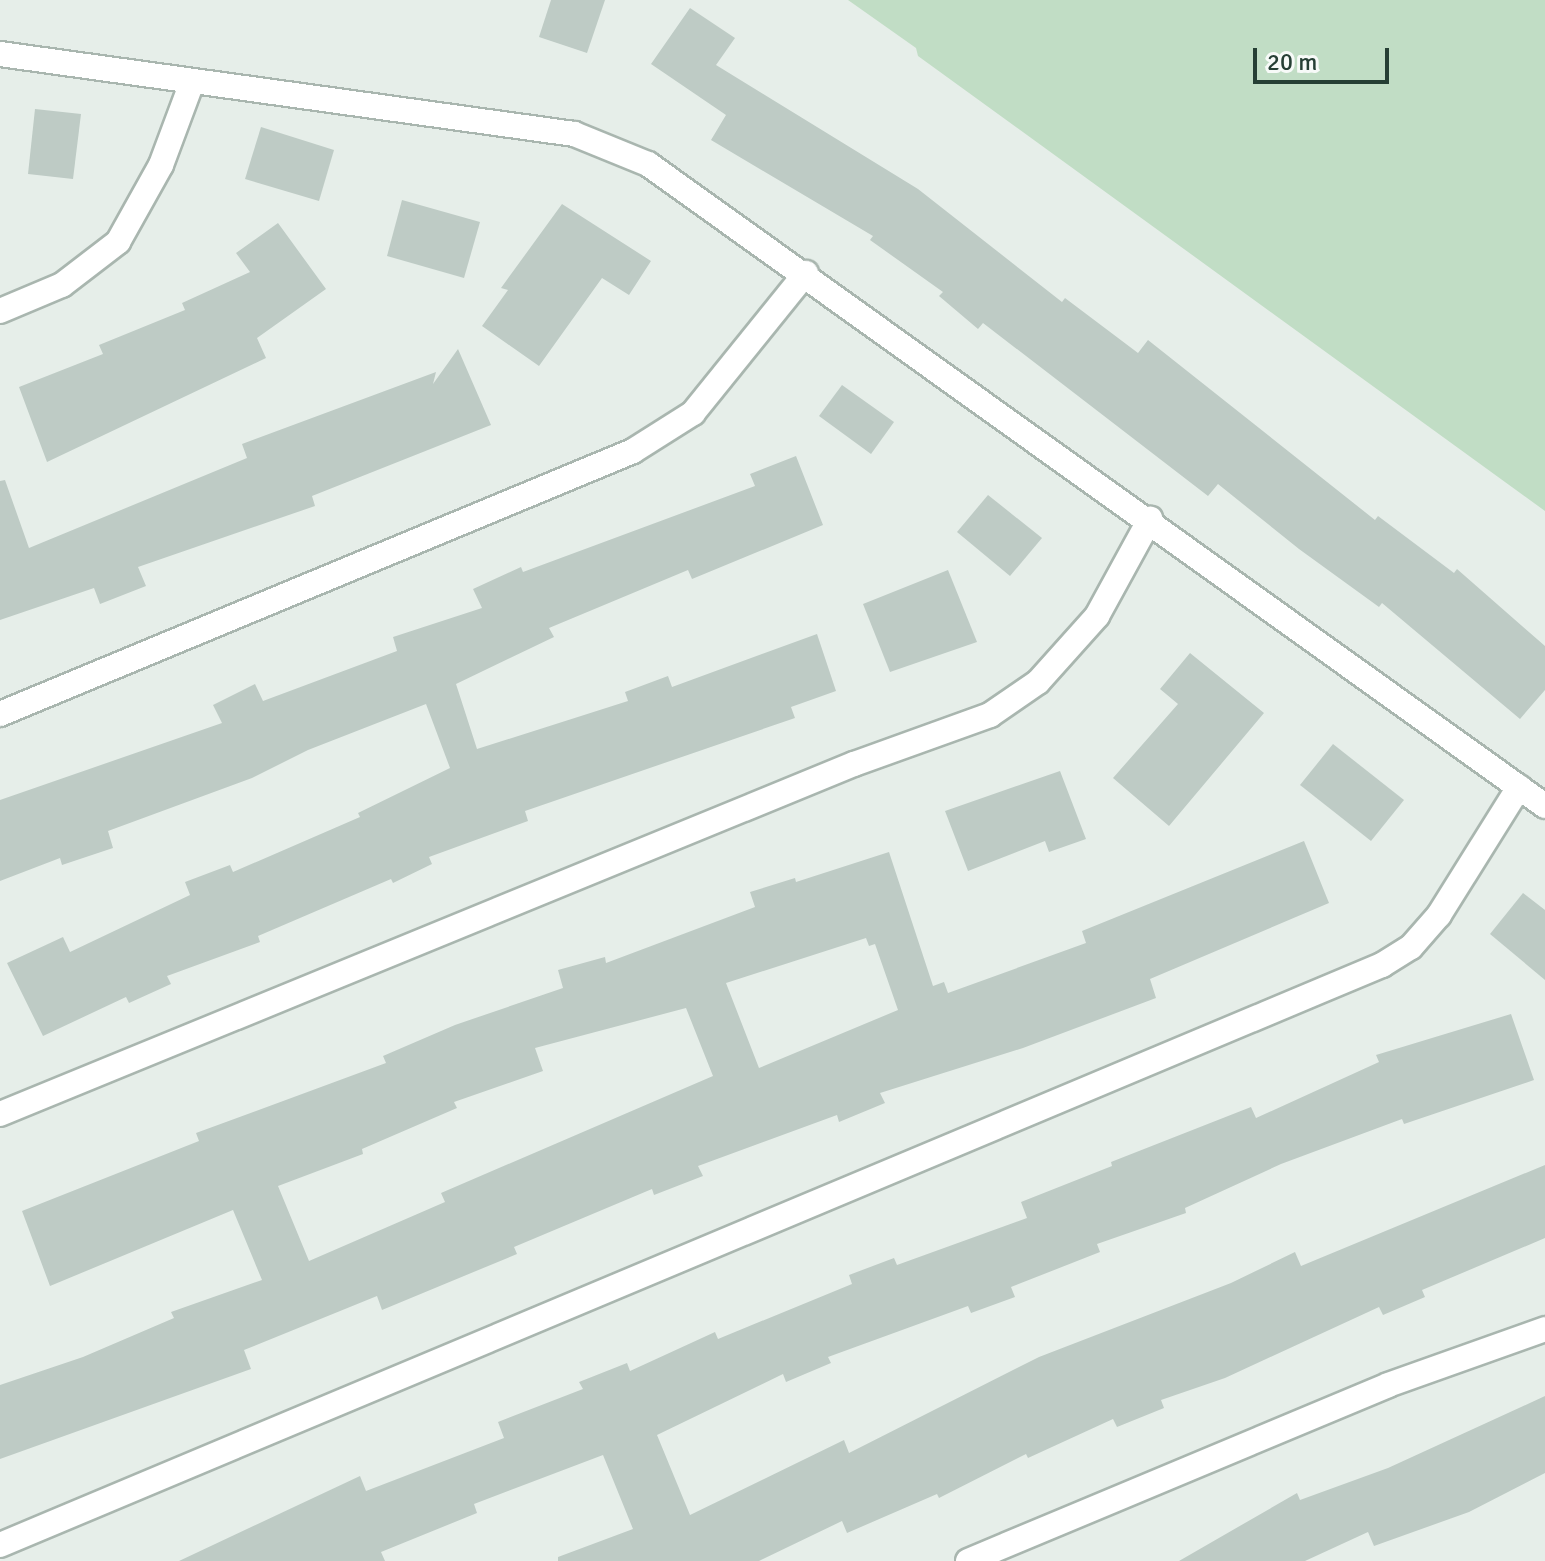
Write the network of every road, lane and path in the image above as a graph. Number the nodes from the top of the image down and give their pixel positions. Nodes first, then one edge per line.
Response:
1 (0, 54) edge
2 (192, 82) junction
3 (806, 273) junction
4 (0, 311) edge
5 (1150, 519) junction
6 (0, 714) edge
7 (1519, 787) junction
8 (1545, 806) edge
9 (0, 1114) edge
10 (1545, 1329) edge
11 (0, 1545) edge
12 (968, 1561) edge

1 - 2 street
2 - 3 street
2 - 4 street
3 - 5 street
3 - 6 street
5 - 7 street
5 - 9 street
7 - 8 street
7 - 11 street
10 - 12 street

